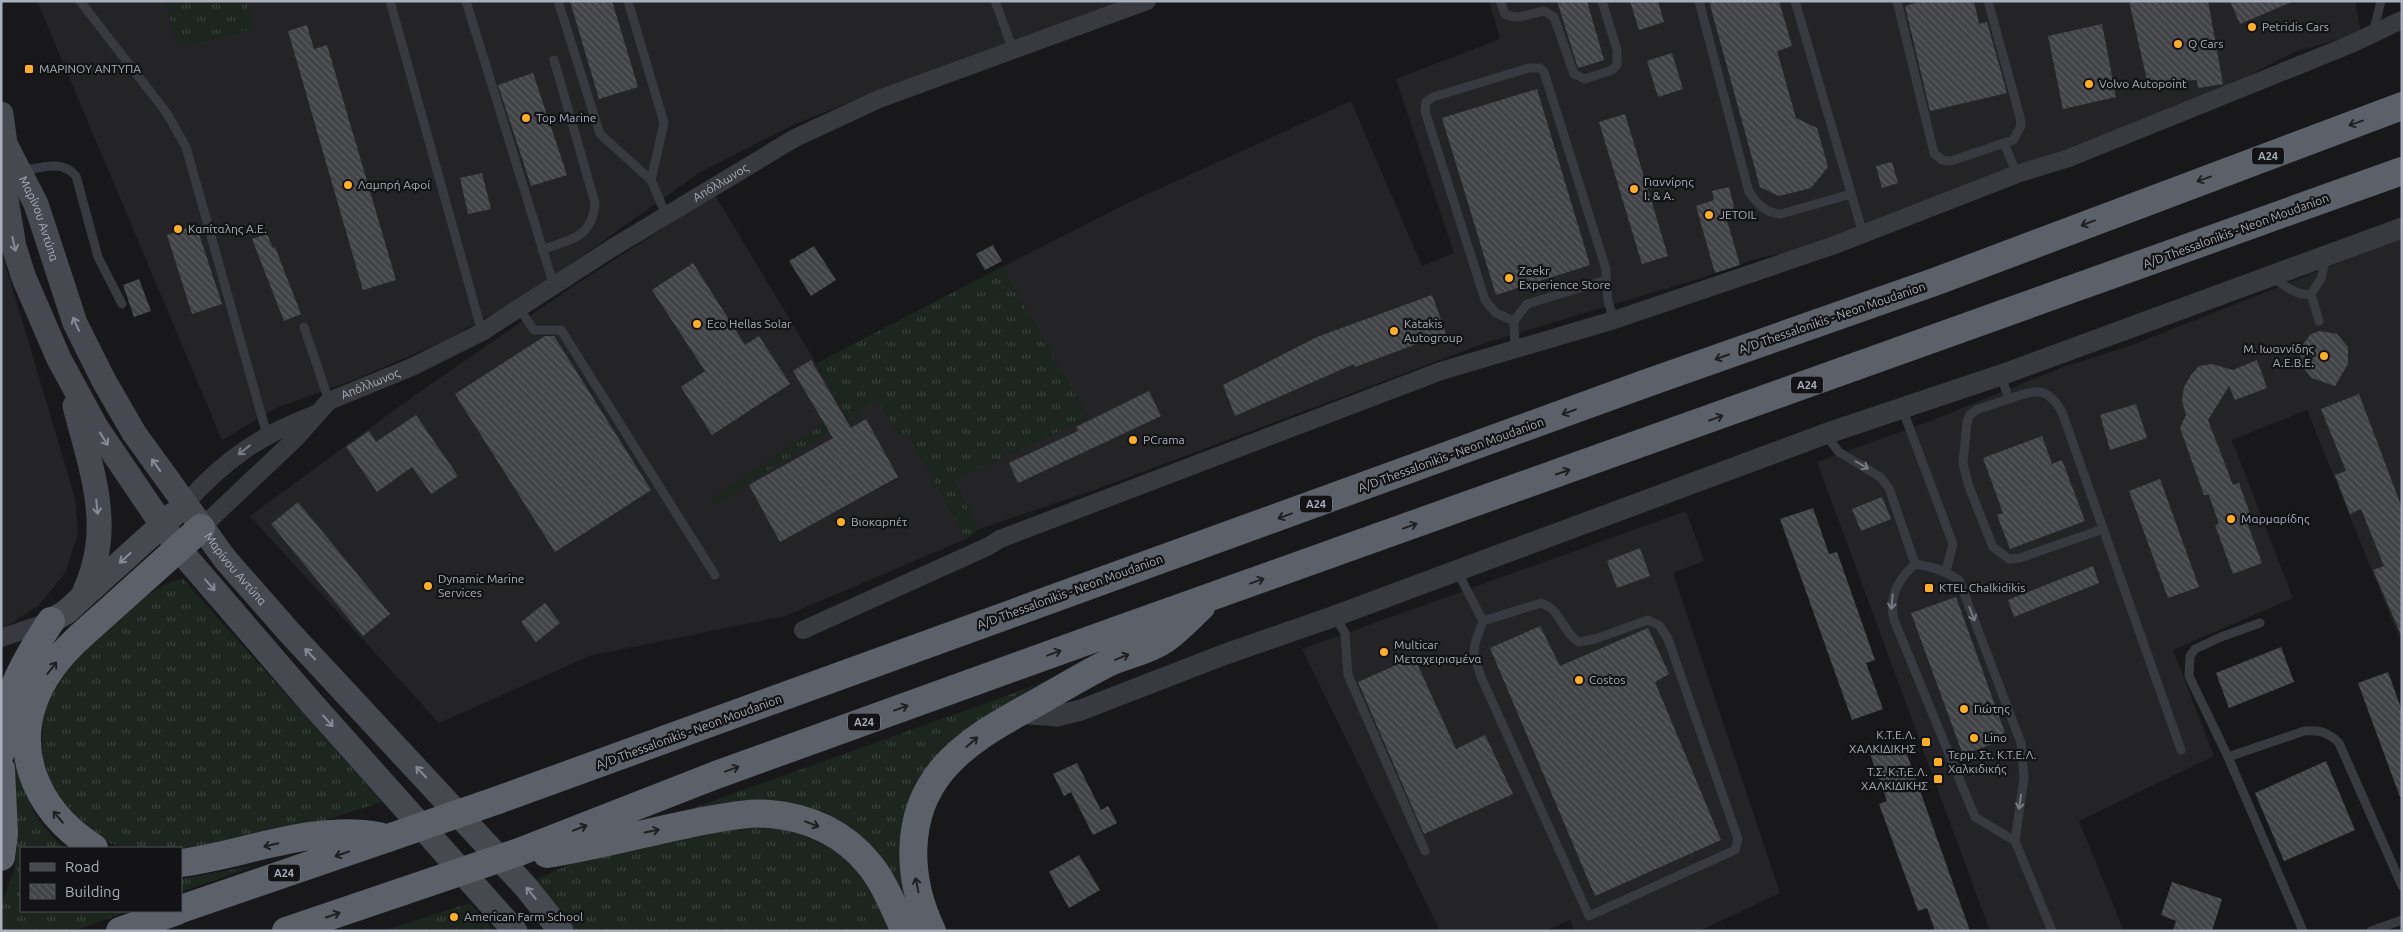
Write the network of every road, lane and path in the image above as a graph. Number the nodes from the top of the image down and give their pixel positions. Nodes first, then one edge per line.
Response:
1 (80, 1) edge
2 (390, 1) edge
3 (466, 1) edge
4 (558, 1) edge
5 (628, 1) edge
6 (995, 1) edge
7 (1147, 1) edge
8 (1500, 1) edge
9 (1602, 1) edge
10 (1699, 1) edge
11 (1795, 1) edge
12 (1897, 1) edge
13 (1988, 1) edge
14 (2381, 1) edge
15 (2402, 20) edge
16 (2373, 34) junction
17 (1013, 50) junction
18 (554, 60) dead end
19 (2402, 106) edge
20 (1, 114) edge
21 (2004, 143) junction
22 (5, 144) junction
23 (21, 171) junction
24 (2402, 171) edge
25 (2017, 174) junction
26 (651, 180) junction
27 (3, 193) edge
28 (1851, 194) junction
29 (666, 215) junction
30 (2402, 228) edge
31 (1863, 234) junction
32 (542, 250) junction
33 (2326, 256) junction
34 (2271, 276) junction
35 (1606, 280) junction
36 (554, 286) junction
37 (2311, 294) junction
38 (122, 304) dead end
39 (520, 310) junction
40 (1614, 320) junction
41 (2319, 320) dead end
42 (1514, 321) junction
43 (304, 328) dead end
44 (482, 332) junction
45 (1515, 351) junction
46 (67, 374) junction
47 (2001, 375) junction
48 (2009, 399) junction
49 (324, 407) junction
50 (1902, 408) junction
51 (268, 434) junction
52 (1825, 434) junction
53 (184, 505) junction
54 (162, 525) junction
55 (201, 528) junction
56 (2103, 529) junction
57 (178, 548) junction
58 (1915, 564) junction
59 (1457, 571) junction
60 (1946, 572) junction
61 (715, 575) dead end
62 (83, 596) junction
63 (1211, 598) junction
64 (1335, 616) junction
65 (51, 621) junction
66 (1483, 621) junction
67 (2260, 623) dead end
68 (803, 630) dead end
69 (1, 638) edge
70 (4, 709) edge
71 (1017, 712) junction
72 (2181, 750) dead end
73 (1, 752) edge
74 (2228, 757) junction
75 (1, 769) edge
76 (388, 838) junction
77 (2015, 841) junction
78 (93, 847) edge
79 (1425, 851) dead end
80 (518, 852) junction
81 (1, 857) edge
82 (182, 863) edge
83 (2402, 886) edge
84 (182, 909) edge
85 (174, 912) edge
86 (2402, 920) edge
87 (120, 931) edge
88 (286, 931) edge
89 (515, 931) edge
90 (561, 931) edge
91 (905, 931) edge
92 (932, 931) edge
93 (2052, 931) edge
94 (2303, 931) edge
95 (2371, 931) edge

1 - 51 lane
2 - 44 lane
3 - 32 lane
4 - 26 lane
5 - 26 lane
6 - 17 lane
7 - 17 street, Απόλλωνος
8 - 9 lane
10 - 28 lane
11 - 28 lane
12 - 21 lane
13 - 21 lane
14 - 16 lane
15 - 16 street
16 - 25 street
17 - 29 street, Απόλλωνος
18 - 32 lane
19 -> 76 highway, A/D Thessalonikis - Neon Moudanion / Α24, bridge
20 - 22 main road, Μαρίνου Αντύπα
21 - 25 lane
22 - 23 main road, Μαρίνου Αντύπα
22 - 27 main road, Μαρίνου Αντύπα
23 - 38 lane
53 -> 23 main road, Μαρίνου Αντύπα
63 -> 24 highway, A/D Thessalonikis - Neon Moudanion / Α24
25 - 31 street
26 - 29 lane
27 -> 46 main road, Μαρίνου Αντύπα
28 - 31 lane
29 - 36 street, Απόλλωνος
30 - 33 street
31 - 40 street
32 - 36 lane
33 - 34 street
33 - 37 lane
34 - 37 lane
34 - 47 street
35 - 40 lane
35 - 42 lane
35 - 42 lane
36 - 39 street, Απόλλωνος
37 - 41 lane
39 - 44 street, Απόλλωνος
39 - 61 lane
40 - 45 street
42 - 45 lane
43 - 49 lane
44 - 49 street, Απόλλωνος
45 - 68 street
46 -> 54 main road, Μαρίνου Αντύπα
46 -> 62 main road
47 - 48 lane
47 - 50 street
48 - 56 lane
48 - 56 lane
49 - 51 street, Απόλλωνος
49 - 55 street
50 - 52 street
50 - 60 lane
51 -> 53 street, Απόλλωνος
52 -> 58 lane
52 - 59 street
53 - 54 main road
53 - 55 main road, Μαρίνου Αντύπα
54 - 57 main road, Μαρίνου Αντύπα
54 -> 62 main road
55 - 57 highway
90 -> 55 main road, Μαρίνου Αντύπα
56 - 72 lane
78 -> 57 highway
57 -> 89 main road, Μαρίνου Αντύπα
58 - 60 lane
58 -> 77 lane
59 - 64 street
59 - 66 lane
60 -> 77 lane
62 - 65 main road
71 -> 63 highway
80 -> 63 highway, A/D Thessalonikis - Neon Moudanion / Α24
64 - 71 street
64 - 79 lane
65 - 69 street
65 - 70 highway
66 - 66 lane
67 - 74 lane
70 - 73 highway
92 -> 71 highway
74 - 83 lane
74 - 94 lane
75 - 81 highway
76 -> 82 highway
76 -> 84 highway, Α24
77 - 93 lane
88 -> 80 highway, Α24, bridge
80 -> 91 highway
85 - 87 highway
86 - 95 lane

